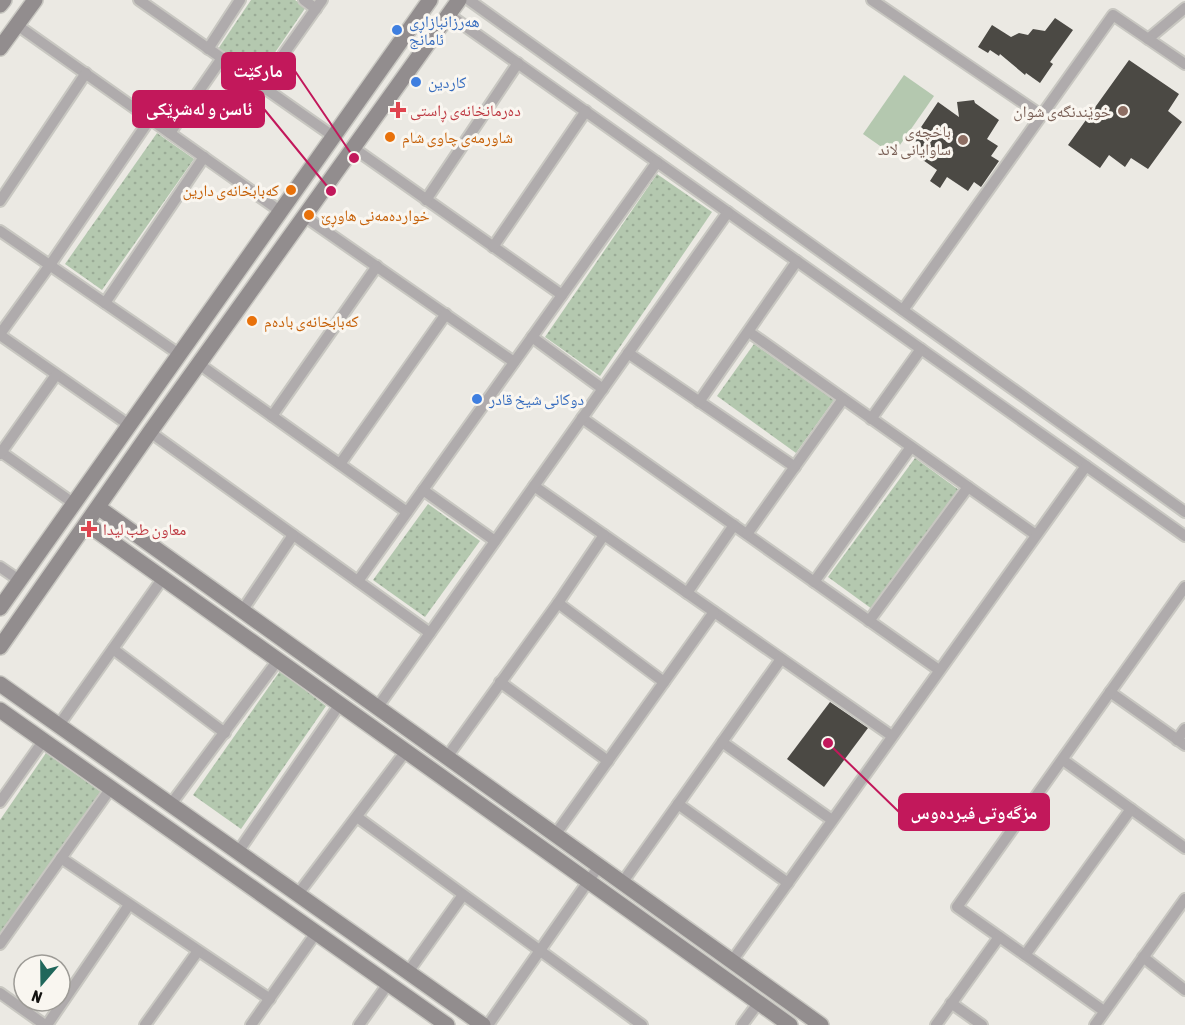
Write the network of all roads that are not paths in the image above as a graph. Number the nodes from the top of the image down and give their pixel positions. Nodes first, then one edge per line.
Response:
1 (4, 0) edge
2 (35, 0) edge
3 (140, 0) edge
4 (240, 0) edge
5 (304, 0) edge
6 (430, 0) edge
7 (459, 0) edge
8 (469, 0) edge
9 (872, 0) edge
10 (319, 4) edge
11 (0, 5) edge
12 (1185, 8) edge
13 (448, 14) junction
14 (17, 25) junction
15 (1148, 39) junction
16 (0, 48) edge
17 (208, 48) junction
18 (222, 58) junction
19 (518, 63) junction
20 (1185, 64) edge
21 (86, 73) junction
22 (261, 86) junction
23 (585, 111) junction
24 (1041, 115) junction
25 (150, 119) junction
26 (170, 133) junction
27 (333, 136) junction
28 (352, 147) junction
29 (204, 157) junction
30 (657, 162) junction
31 (718, 178) junction
32 (705, 196) junction
33 (426, 200) junction
34 (0, 201) edge
35 (280, 211) junction
36 (728, 212) junction
37 (304, 216) junction
38 (0, 231) edge
39 (493, 247) junction
40 (797, 261) junction
41 (50, 265) junction
42 (377, 266) junction
43 (562, 295) junction
44 (105, 303) junction
45 (210, 310) junction
46 (903, 310) junction
47 (446, 314) junction
48 (228, 323) junction
49 (749, 332) junction
50 (0, 335) edge
51 (532, 337) junction
52 (921, 349) junction
53 (628, 353) junction
54 (179, 354) junction
55 (514, 362) junction
56 (199, 364) junction
57 (56, 375) junction
58 (603, 389) junction
59 (843, 399) junction
60 (699, 402) junction
61 (272, 416) junction
62 (582, 418) junction
63 (871, 419) junction
64 (129, 426) junction
65 (150, 432) junction
66 (911, 447) junction
67 (1, 453) edge
68 (340, 464) junction
69 (1086, 466) junction
70 (795, 467) junction
71 (1142, 482) junction
72 (534, 486) junction
73 (968, 487) junction
74 (423, 490) junction
75 (1132, 498) junction
76 (73, 503) junction
77 (99, 508) junction
78 (408, 512) junction
79 (1185, 512) edge
80 (87, 524) junction
81 (734, 525) junction
82 (747, 534) junction
83 (293, 535) junction
84 (604, 535) junction
85 (1036, 536) junction
86 (1185, 536) edge
87 (495, 541) junction
88 (0, 567) edge
89 (163, 578) junction
90 (19, 580) junction
91 (358, 581) junction
92 (813, 582) junction
93 (1185, 587) edge
94 (687, 593) junction
95 (558, 603) junction
96 (0, 608) edge
97 (242, 611) junction
98 (714, 612) junction
99 (869, 621) junction
100 (430, 633) junction
101 (0, 647) edge
102 (113, 650) junction
103 (781, 659) junction
104 (278, 660) junction
105 (939, 670) junction
106 (500, 682) junction
107 (664, 682) junction
108 (0, 684) edge
109 (1110, 692) junction
110 (340, 704) junction
111 (377, 708) junction
112 (0, 710) edge
113 (59, 725) junction
114 (1185, 729) edge
115 (225, 733) junction
116 (892, 736) junction
117 (44, 741) junction
118 (722, 742) junction
119 (1181, 742) edge
120 (406, 751) junction
121 (447, 758) junction
122 (608, 760) junction
123 (1063, 760) junction
124 (111, 788) junction
125 (0, 802) edge
126 (171, 804) junction
127 (678, 804) junction
128 (1131, 809) junction
129 (357, 817) junction
130 (832, 820) junction
131 (555, 835) junction
132 (1185, 848) edge
133 (238, 852) junction
134 (61, 858) junction
135 (599, 866) junction
136 (588, 881) junction
137 (622, 883) junction
138 (788, 883) junction
139 (298, 894) junction
140 (464, 895) junction
141 (1185, 899) edge
142 (129, 905) junction
143 (316, 933) junction
144 (999, 937) junction
145 (366, 942) junction
146 (0, 944) edge
147 (540, 950) junction
148 (198, 951) junction
149 (1025, 955) junction
150 (1143, 957) junction
151 (354, 960) junction
152 (732, 961) junction
153 (408, 972) junction
154 (388, 984) junction
155 (1185, 990) edge
156 (0, 993) edge
157 (270, 999) junction
158 (759, 1002) junction
159 (951, 1003) junction
160 (1104, 1011) junction
161 (46, 1025) edge
162 (145, 1025) edge
163 (251, 1025) edge
164 (359, 1025) edge
165 (447, 1025) edge
166 (485, 1025) edge
167 (642, 1025) edge
168 (742, 1025) edge
169 (790, 1025) edge
170 (821, 1025) edge
171 (936, 1025) edge
172 (982, 1025) edge
173 (1095, 1025) edge

1 - 11 street
2 - 14 street
3 - 17 street
4 - 17 street
5 - 10 street
6 - 27 street
7 - 13 street
8 - 31 street
9 - 24 street
10 - 22 street
12 - 15 street
13 - 19 street
13 - 28 street
14 - 16 street
14 - 21 street
15 - 20 street
15 - 24 street
17 - 18 street
18 - 22 street
18 - 26 street
19 - 23 street
19 - 33 street
21 - 25 street
21 - 34 street
22 - 27 street
23 - 30 street
23 - 39 street
24 - 46 street
25 - 26 street
25 - 41 street
26 - 29 street
27 - 35 street
28 - 33 street
28 - 37 street
29 - 35 street
29 - 44 street
30 - 32 street
30 - 43 street
31 - 32 street
31 - 46 street
32 - 36 street
33 - 39 street
35 - 45 street
36 - 40 street
36 - 53 street
37 - 42 street
37 - 48 street
38 - 41 street
39 - 43 street
40 - 49 street
40 - 52 street
41 - 44 street
41 - 50 street
42 - 47 street
42 - 61 street
43 - 51 street
44 - 54 street
45 - 48 street
45 - 54 street
46 - 71 street
47 - 55 street
47 - 68 street
48 - 56 street
49 - 59 street
49 - 60 street
50 - 57 street
51 - 55 street
51 - 58 street
52 - 63 street
52 - 69 street
53 - 58 street
53 - 60 street
54 - 64 street
55 - 74 street
56 - 61 street
56 - 65 street
57 - 64 street
57 - 67 street
58 - 62 street
59 - 63 street
59 - 70 street
60 - 70 street
61 - 68 street
62 - 72 street
62 - 81 street
63 - 66 street
64 - 76 street
65 - 77 street
65 - 83 street
66 - 73 street
66 - 92 street
67 - 76 street
68 - 78 street
69 - 75 street
69 - 85 street
70 - 82 street
71 - 75 street
71 - 79 street
72 - 84 street
72 - 87 street
73 - 85 street
73 - 99 street
74 - 78 street
74 - 87 street
75 - 86 street
76 - 90 street
77 - 80 street
77 - 97 street
78 - 91 street
80 - 89 street
80 - 101 street
81 - 82 street
81 - 94 street
82 - 92 street
83 - 91 street
83 - 97 street
84 - 94 street
84 - 95 street
85 - 105 street
87 - 100 street
88 - 90 street
89 - 102 street
89 - 104 street
90 - 96 street
91 - 100 street
92 - 99 street
93 - 109 street
94 - 98 street
95 - 106 street
95 - 107 street
97 - 111 street
98 - 103 street
98 - 107 street
99 - 105 street
100 - 111 street
102 - 113 street
102 - 115 street
103 - 116 street
103 - 118 street
104 - 110 street
104 - 115 street
105 - 116 street
106 - 121 street
106 - 122 street
107 - 122 street
108 - 113 street
109 - 119 street
109 - 123 street
110 - 120 street
110 - 133 street
111 - 121 street
112 - 117 street
113 - 126 street
114 - 119 street
115 - 126 street
116 - 130 street
117 - 124 street
117 - 125 street
118 - 127 street
118 - 130 street
120 - 129 street
120 - 136 street
121 - 131 street
122 - 131 street
123 - 128 street
123 - 144 street
124 - 134 street
124 - 143 street
126 - 133 street
127 - 137 street
127 - 138 street
128 - 132 street
128 - 149 street
129 - 139 street
129 - 140 street
130 - 138 street
131 - 135 street
133 - 139 street
134 - 142 street
134 - 146 street
135 - 136 street
135 - 137 street
136 - 147 street
136 - 158 street
137 - 152 street
138 - 152 street
139 - 145 street
140 - 147 street
140 - 153 street
141 - 150 street
142 - 148 street
142 - 161 street
143 - 151 street
143 - 157 street
144 - 149 street
144 - 159 street
145 - 151 street
145 - 153 street
147 - 166 street
147 - 167 street
148 - 157 street
148 - 162 street
149 - 160 street
150 - 155 street
150 - 160 street
151 - 154 street
152 - 170 street
153 - 166 street
154 - 164 street
154 - 165 street
156 - 161 street
157 - 163 street
158 - 168 street
158 - 169 street
159 - 171 street
159 - 172 street
160 - 173 street

